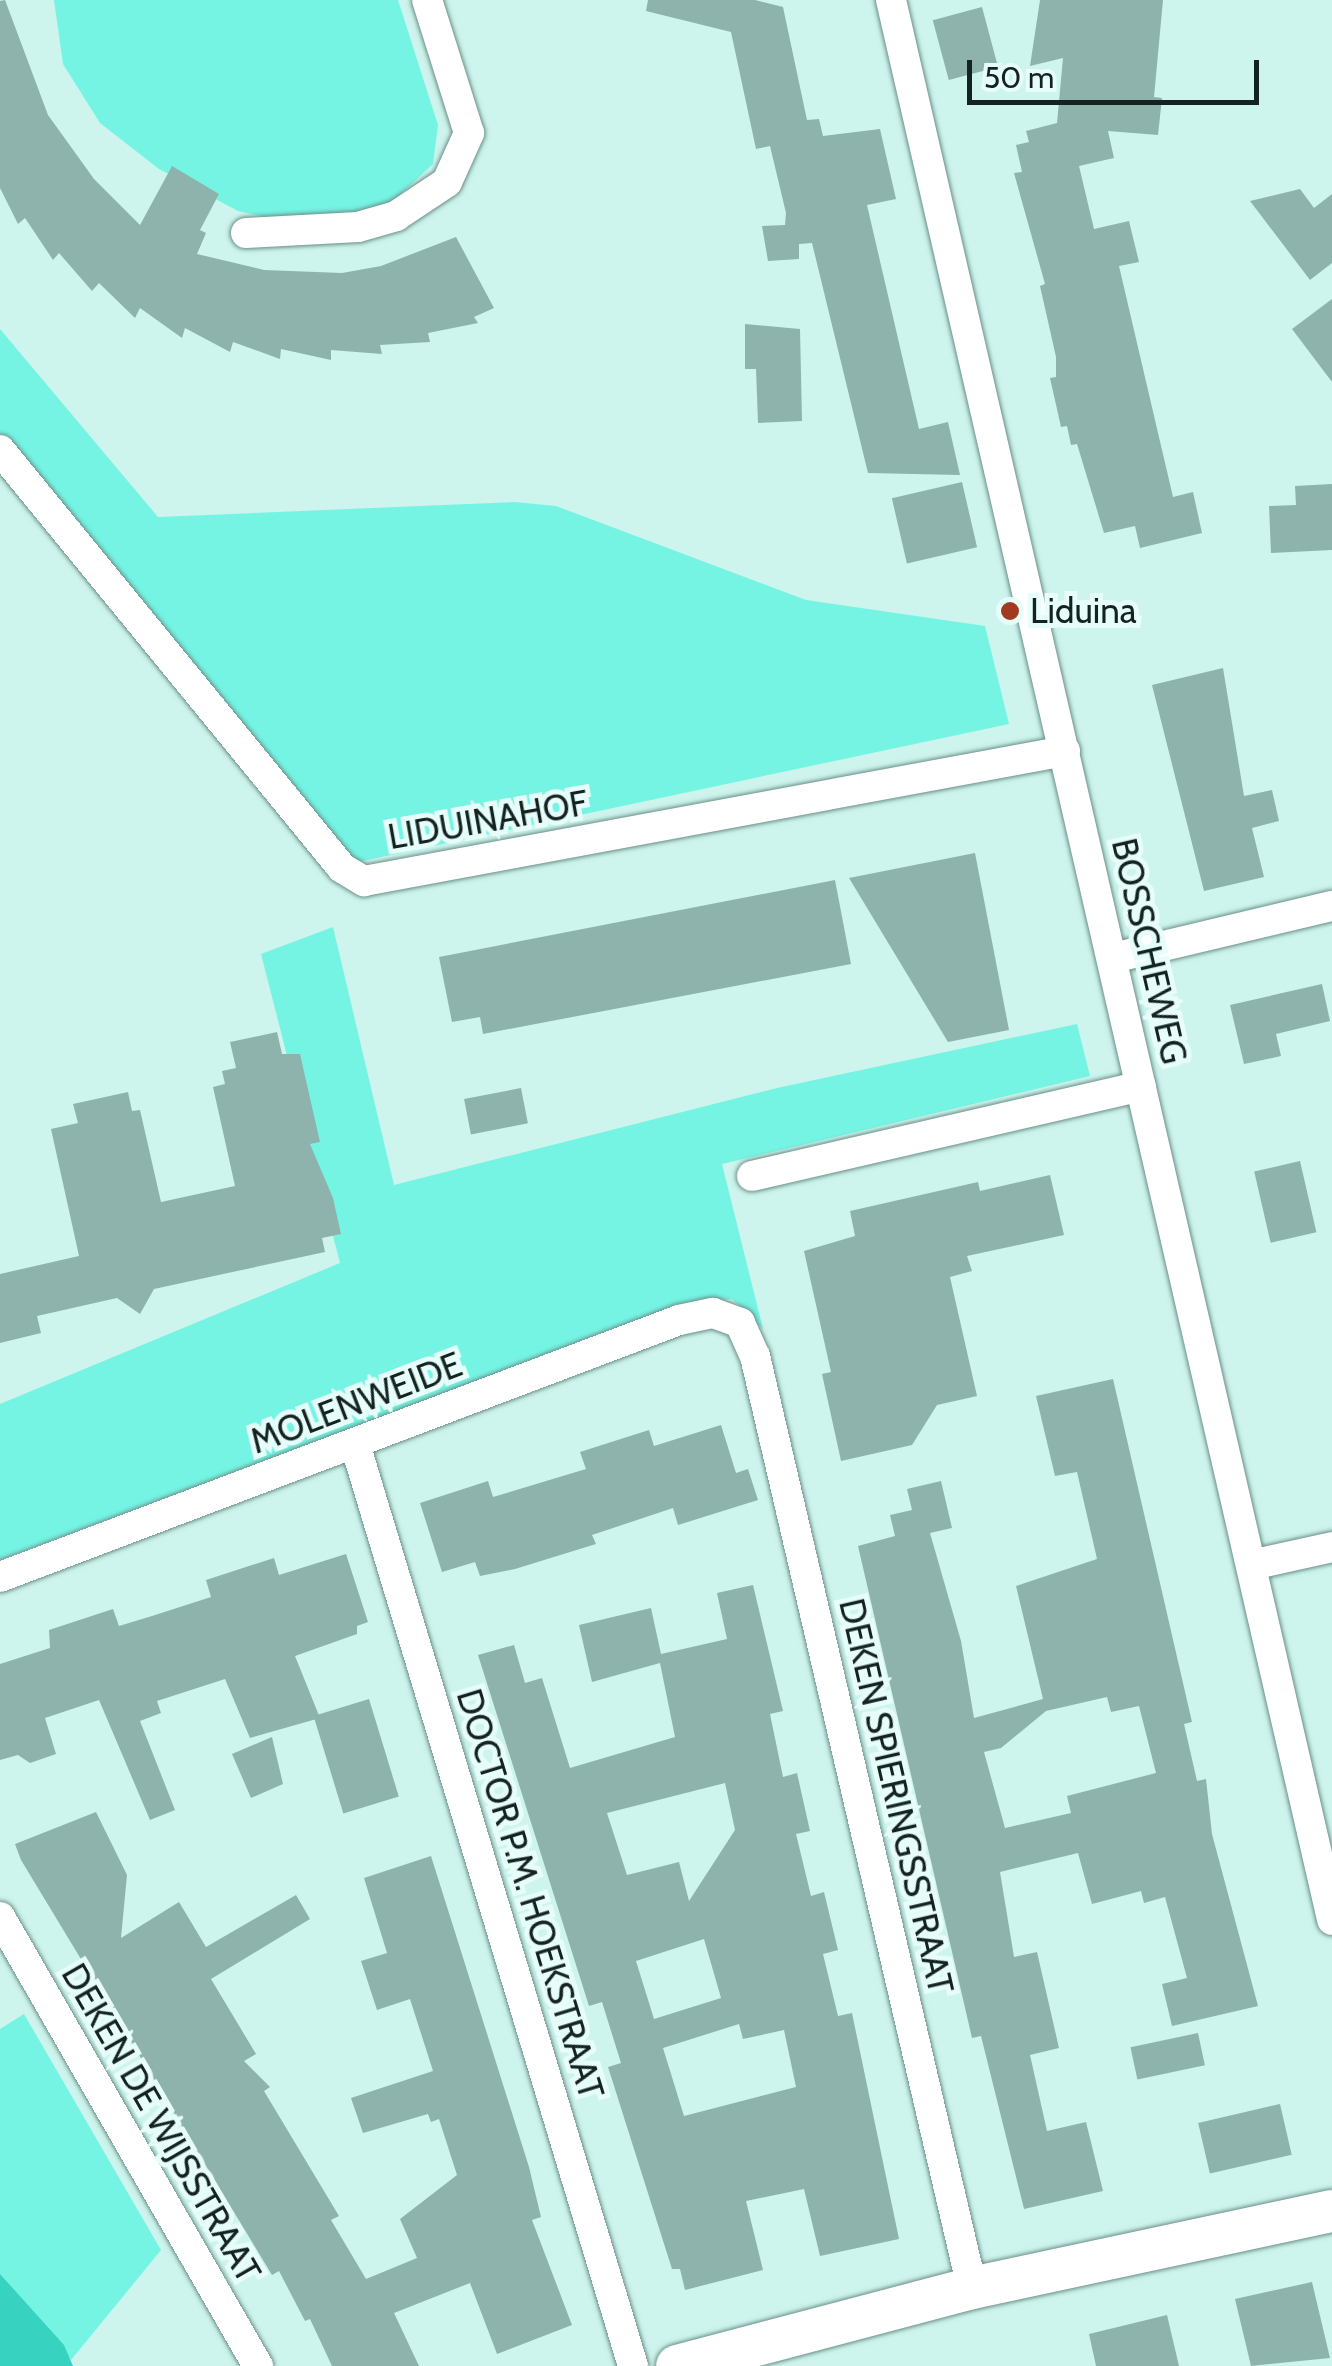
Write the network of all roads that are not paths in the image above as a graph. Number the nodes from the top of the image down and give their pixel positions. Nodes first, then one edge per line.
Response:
1 (427, 0) edge
2 (890, 0) edge
3 (246, 233) dead end
4 (0, 450) edge
5 (1065, 751) junction
6 (1332, 906) edge
7 (1113, 958) junction
8 (1141, 1086) junction
9 (752, 1176) dead end
10 (740, 1324) joint
11 (356, 1444) junction
12 (1332, 1547) edge
13 (1251, 1565) junction
14 (0, 1576) edge
15 (0, 1917) edge
16 (1332, 1920) edge
17 (1332, 2211) edge
18 (972, 2288) junction
19 (258, 2366) edge
20 (633, 2366) edge
21 (677, 2366) edge

1 - 3 street
2 - 5 street, BOSSCHEWEG
4 - 5 street, LIDUINAHOF
5 - 7 street, BOSSCHEWEG
6 - 7 street
7 - 8 street, BOSSCHEWEG
8 - 9 street
8 - 13 street, BOSSCHEWEG
10 - 11 street, MOLENWEIDE
10 - 18 street, DEKEN SPIERINGSSTRAAT
11 - 14 street, MOLENWEIDE
11 - 20 street, DOCTOR P.M. HOEKSTRAAT
12 - 13 street
13 - 16 street, BOSSCHEWEG
15 - 19 street, DEKEN DE WIJSSTRAAT
17 - 18 street
18 - 21 street

